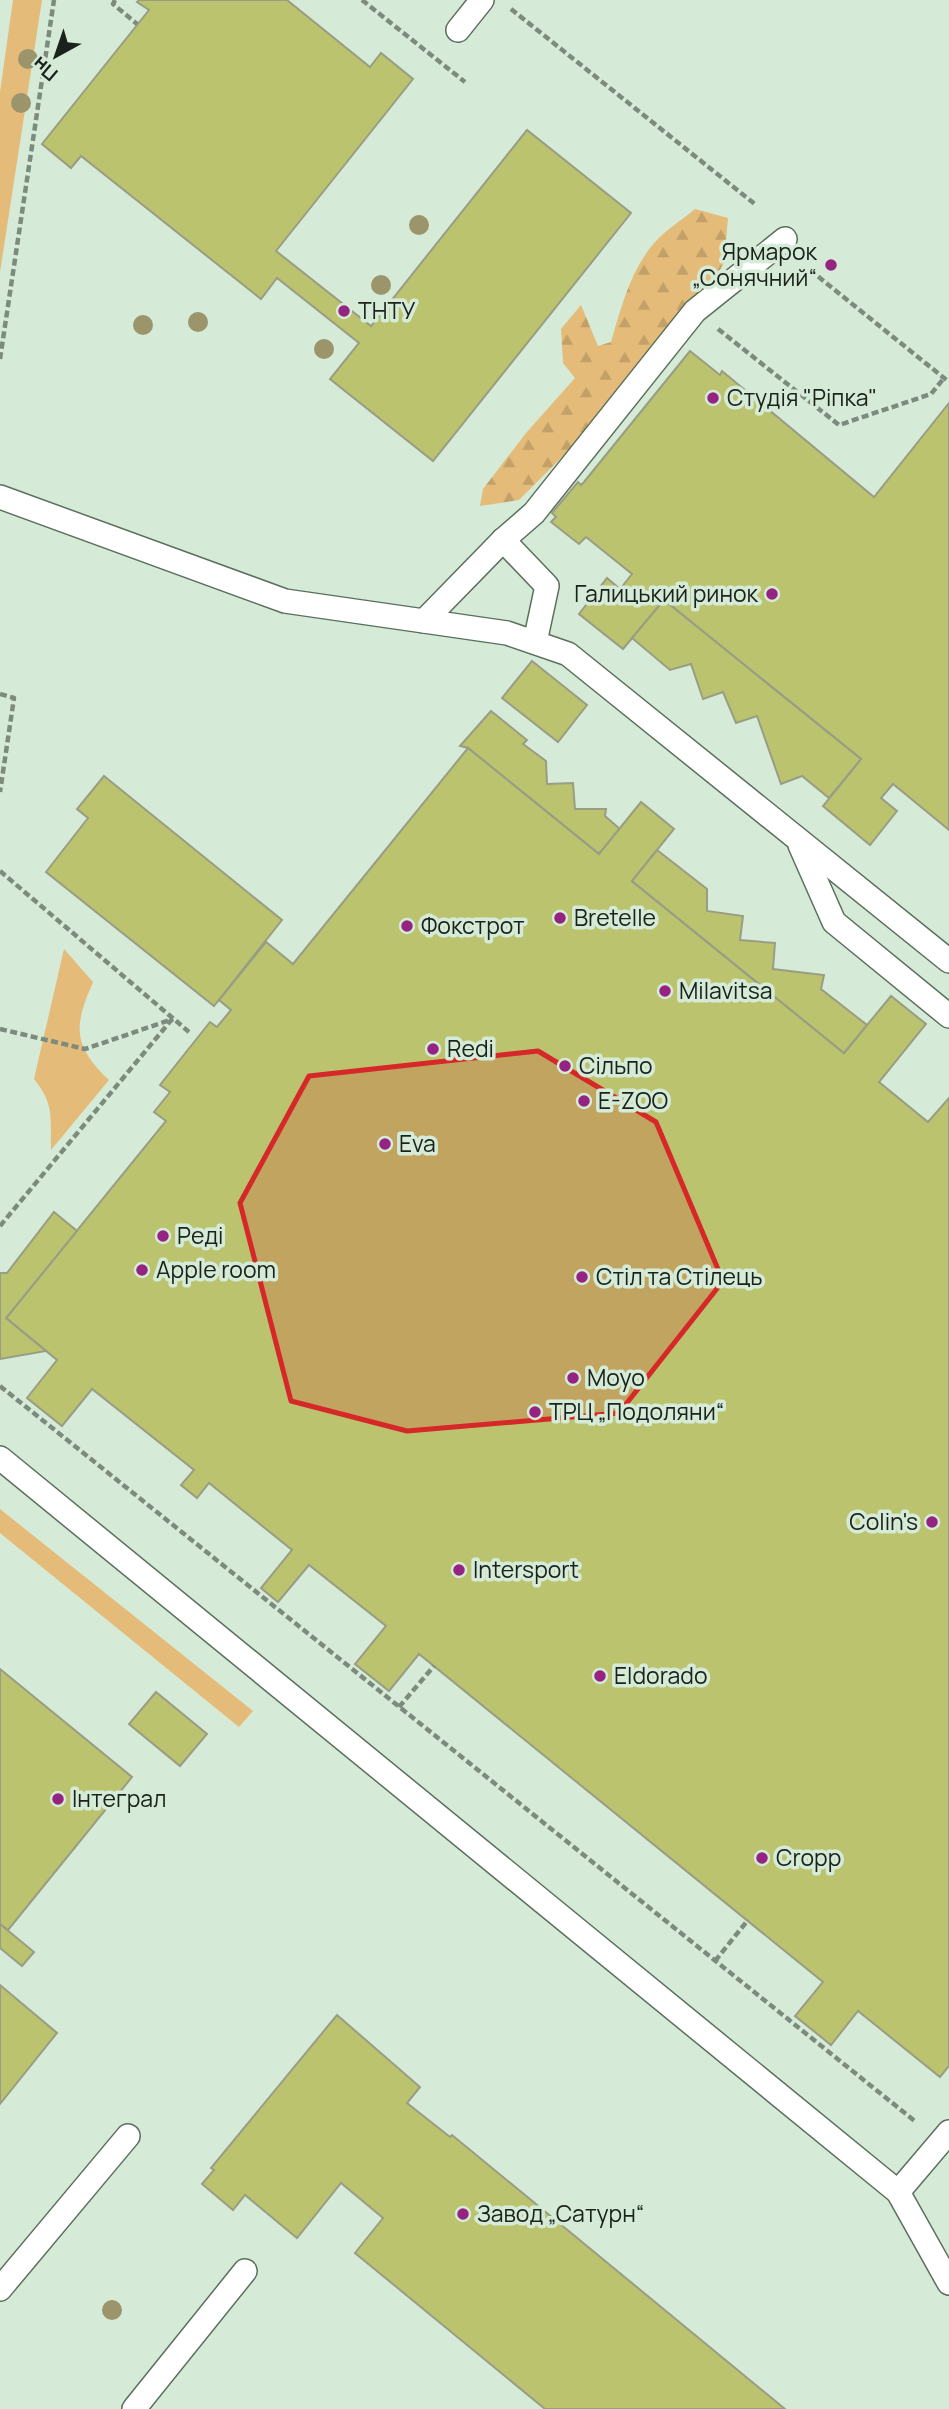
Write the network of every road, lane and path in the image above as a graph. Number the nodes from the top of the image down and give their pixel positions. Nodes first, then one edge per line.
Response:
1 (54, 0) edge
2 (115, 0) edge
3 (362, 0) edge
4 (482, 0) edge
5 (511, 9) dead end
6 (137, 24) dead end
7 (458, 30) dead end
8 (465, 82) dead end
9 (756, 205) dead end
10 (785, 239) dead end
11 (810, 270) dead end
12 (695, 311) junction
13 (0, 359) edge
14 (944, 378) junction
15 (949, 382) edge
16 (0, 497) edge
17 (503, 540) junction
18 (424, 621) junction
19 (535, 642) junction
20 (0, 694) edge
21 (0, 792) edge
22 (798, 842) junction
23 (0, 871) edge
24 (948, 960) edge
25 (949, 1016) edge
26 (173, 1018) junction
27 (0, 1029) edge
28 (189, 1032) dead end
29 (0, 1226) edge
30 (0, 1386) edge
31 (0, 1458) edge
32 (434, 1666) dead end
33 (399, 1707) junction
34 (748, 1920) dead end
35 (715, 1961) junction
36 (128, 2136) dead end
37 (945, 2137) edge
38 (898, 2192) junction
39 (244, 2271) dead end
40 (949, 2283) edge
41 (0, 2288) edge
42 (134, 2409) edge

1 - 13 path
2 - 6 path
3 - 8 path
4 - 7 lane
5 - 9 path
10 - 12 lane
11 - 14 path
12 - 14 path
12 - 17 lane
14 - 15 path
16 - 18 lane
17 - 18 lane
17 - 19 lane
18 - 19 lane
19 - 22 lane
20 - 21 path
22 - 24 lane
22 - 25 lane
23 - 26 path
26 - 27 path
26 - 28 path
26 - 29 path
30 - 33 path
31 - 38 lane
32 - 33 path
33 - 35 path
34 - 35 path
35 - 37 path
36 - 41 lane
37 - 38 lane
38 - 40 lane
39 - 42 lane

